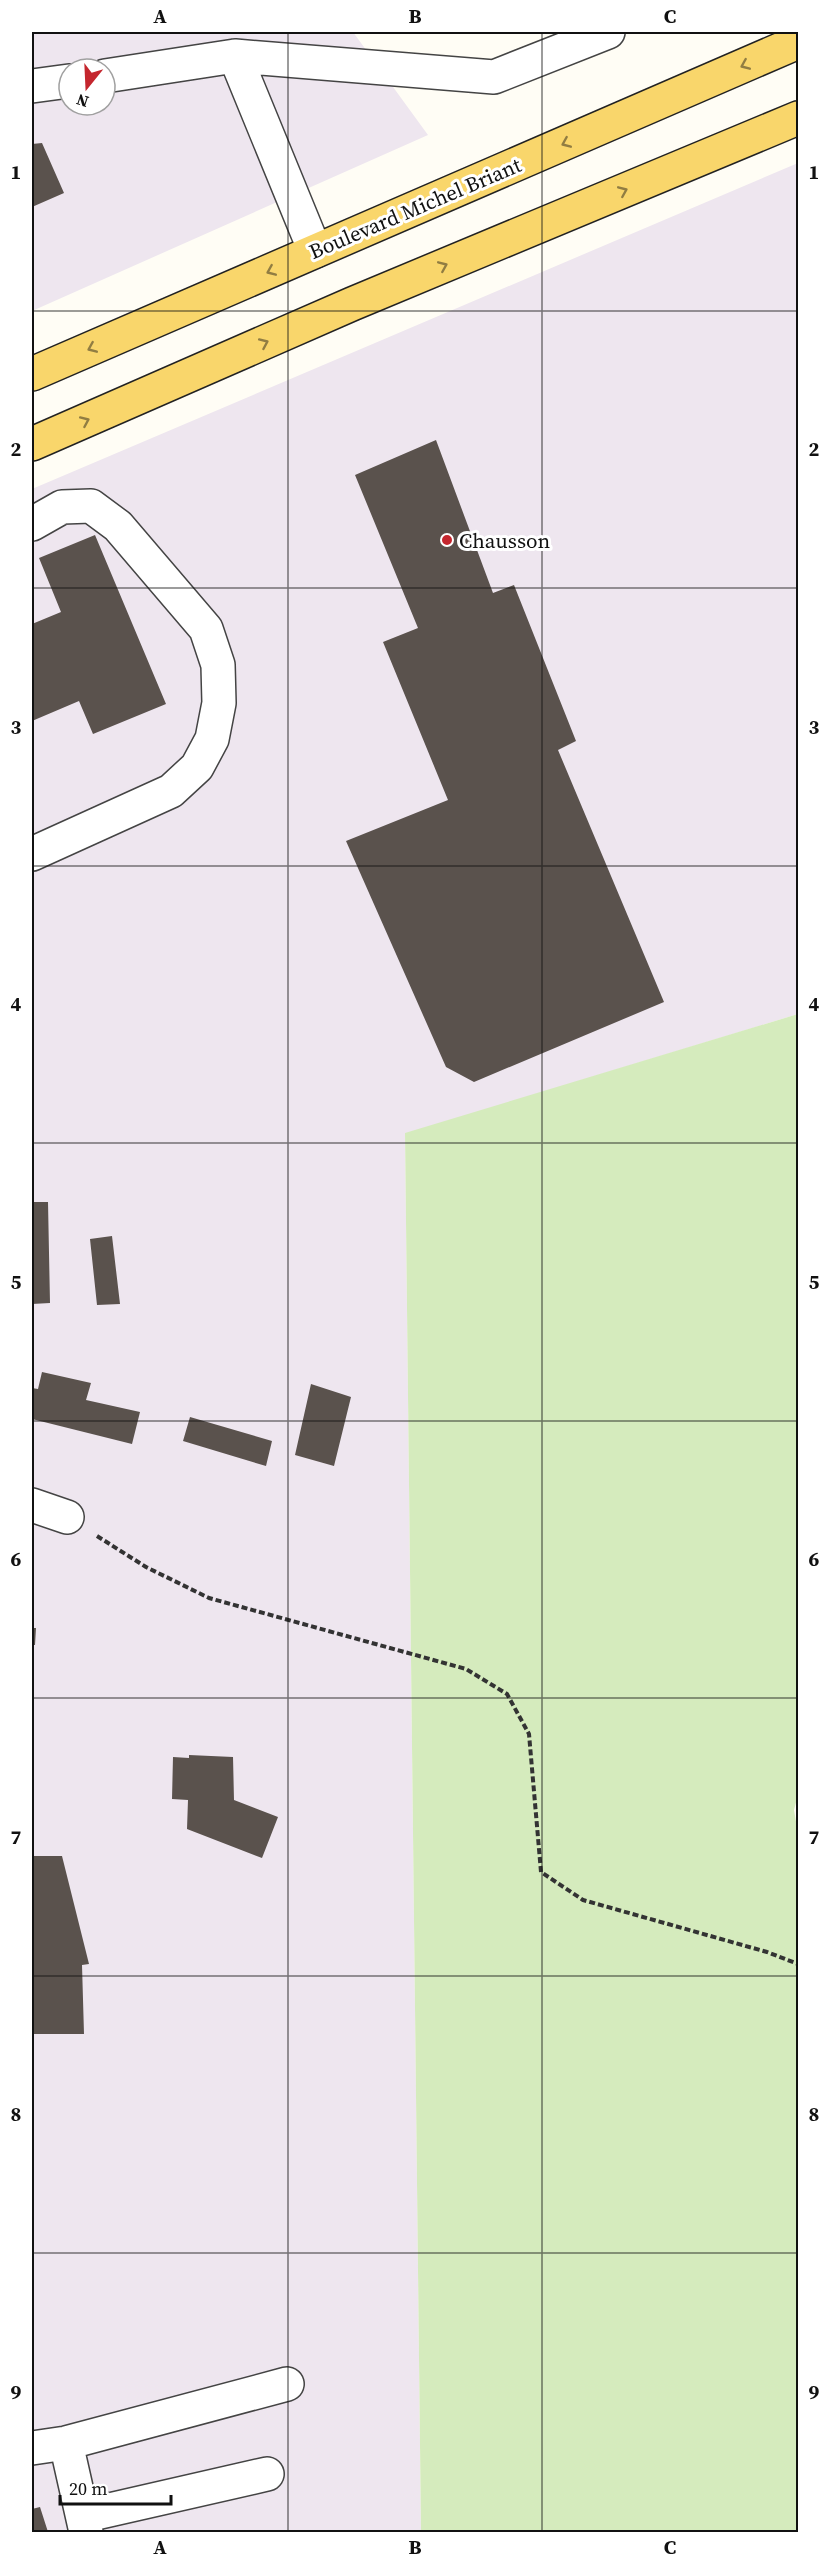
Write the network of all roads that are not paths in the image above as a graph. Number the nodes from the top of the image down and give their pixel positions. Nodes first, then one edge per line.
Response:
1 (608, 32) edge
2 (798, 42) edge
3 (235, 57) junction
4 (117, 73) edge
5 (57, 83) edge
6 (32, 86) edge
7 (798, 118) edge
8 (315, 252) junction
9 (32, 374) edge
10 (32, 444) edge
11 (32, 524) edge
12 (32, 854) edge
13 (32, 1505) edge
14 (68, 1517) road end
15 (287, 2384) dead end
16 (66, 2443) junction
17 (32, 2448) edge
18 (267, 2474) dead end
19 (85, 2524) edge

1 - 3 street
2 -> 8 main road, Boulevard Michel Briant
3 - 4 street
3 - 8 street
5 - 6 street
10 -> 7 main road
8 -> 9 main road, Boulevard Michel Briant
11 - 12 street
13 - 14 street
15 - 16 street
16 - 17 street
16 - 19 street
18 - 19 street

